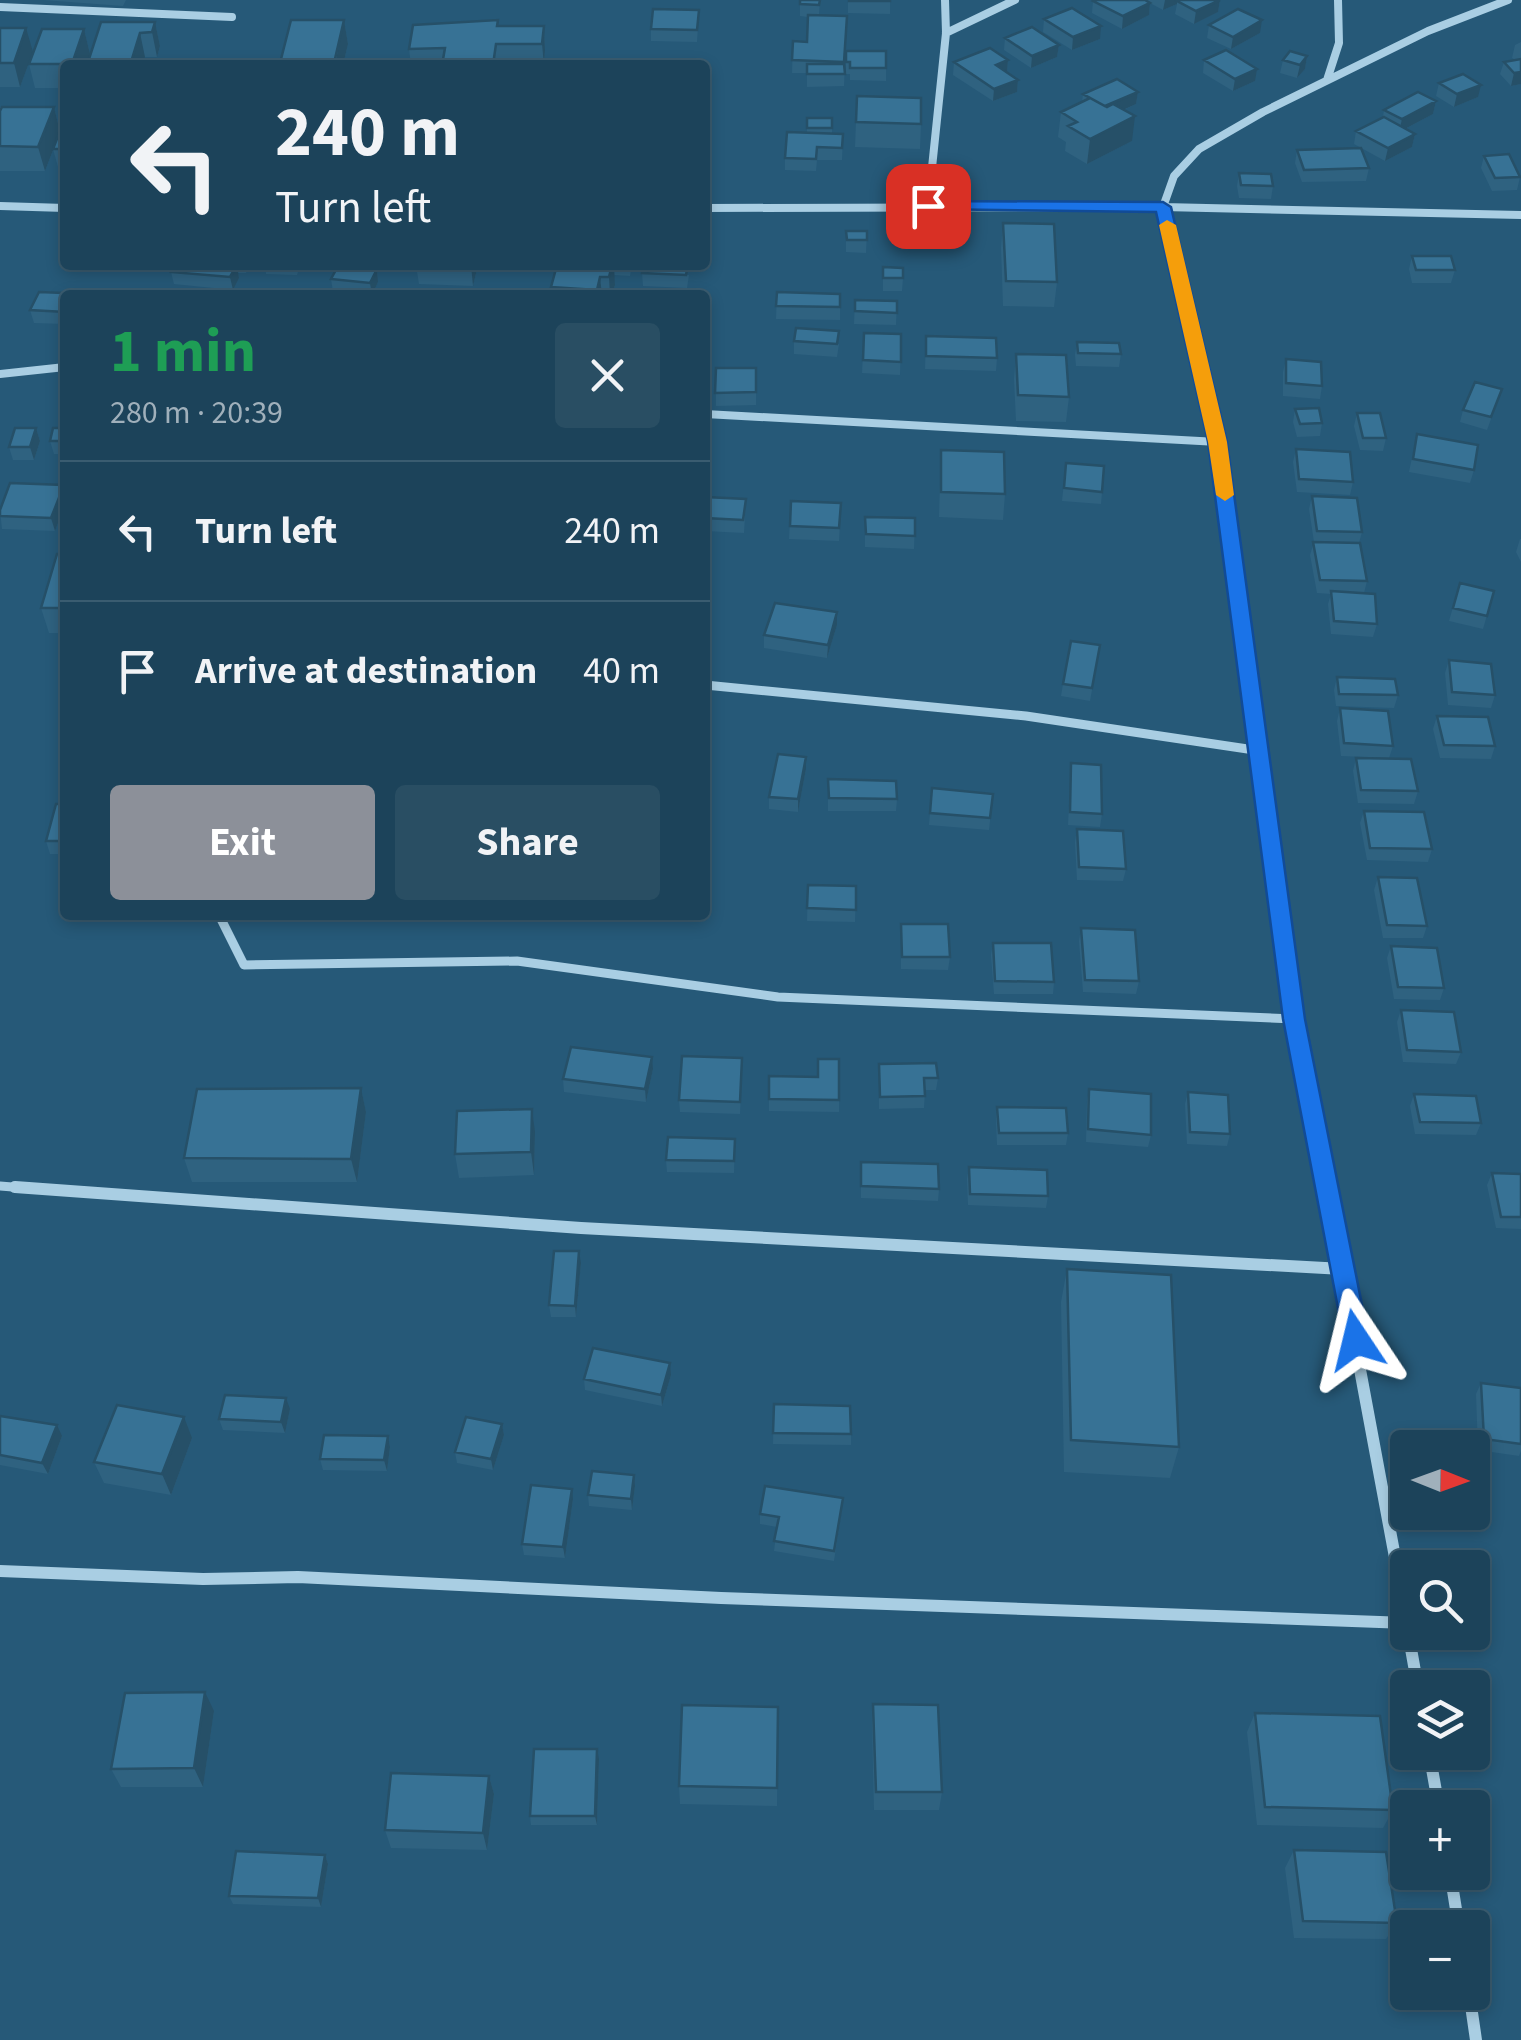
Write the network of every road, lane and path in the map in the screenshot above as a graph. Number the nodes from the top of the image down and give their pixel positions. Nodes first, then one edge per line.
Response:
1 (19, 0) edge
2 (945, 0) edge
3 (1016, 0) edge
4 (1338, 0) edge
5 (1508, 0) edge
6 (0, 7) edge
7 (13, 8) junction
8 (232, 17) dead end
9 (946, 32) junction
10 (1328, 80) junction
11 (0, 206) edge
12 (928, 206) junction
13 (1163, 207) junction
14 (60, 208) edge
15 (710, 208) edge
16 (1521, 215) edge
17 (60, 368) edge
18 (0, 374) edge
19 (710, 414) edge
20 (1218, 442) junction
21 (710, 685) edge
22 (1261, 750) junction
23 (221, 920) edge
24 (1294, 1019) junction
25 (0, 1186) edge
26 (1344, 1269) junction
27 (1394, 1550) edge
28 (0, 1571) edge
29 (1390, 1627) edge
30 (1472, 2010) edge
31 (1476, 2040) edge

1 - 7 street
2 - 9 street
3 - 9 street
4 - 10 street
5 - 10 street
6 - 7 street
7 - 8 street
9 - 12 street
10 - 13 street
11 - 14 street
12 - 13 street
12 - 15 street
13 - 16 street
13 - 20 street
17 - 18 street
19 - 20 street
20 - 22 street
21 - 22 street
22 - 24 street
23 - 24 street
24 - 26 street
25 - 26 street
26 - 27 street
28 - 29 street
30 - 31 street

